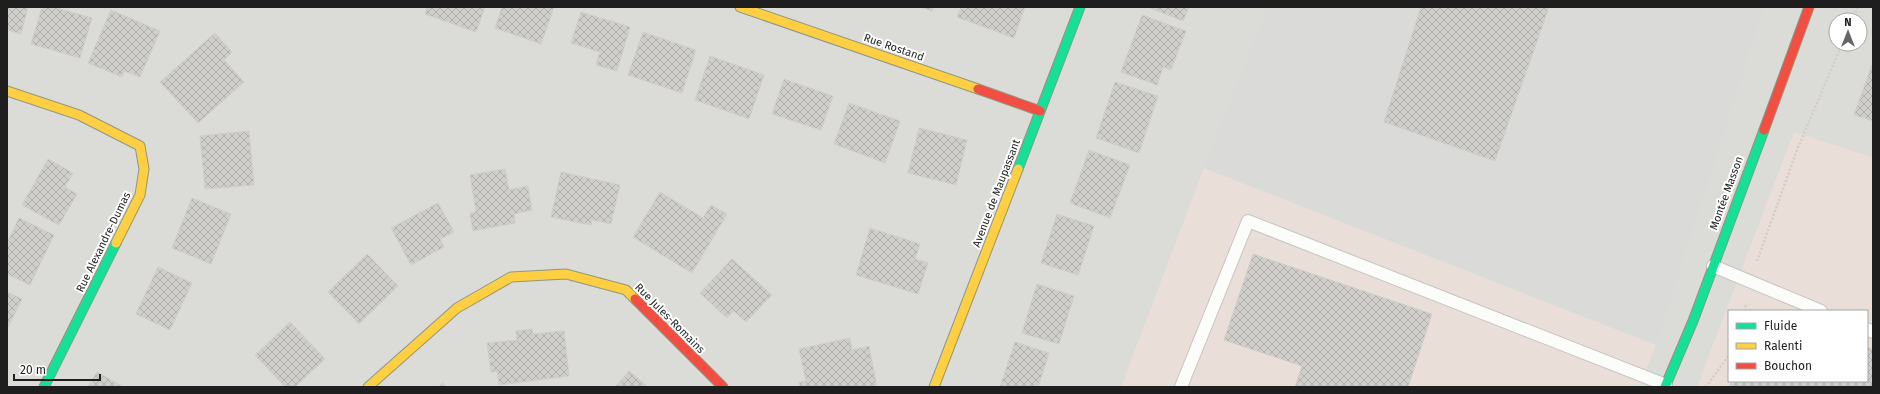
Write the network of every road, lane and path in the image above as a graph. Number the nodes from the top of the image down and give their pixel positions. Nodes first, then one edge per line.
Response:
1 (740, 7) edge
2 (1080, 7) edge
3 (1809, 7) edge
4 (1839, 52) edge
5 (7, 91) edge
6 (1040, 111) junction
7 (1712, 266) junction
8 (1755, 267) dead end
9 (1819, 310) edge
10 (1728, 356) edge
11 (1666, 386) edge
12 (44, 387) edge
13 (368, 387) edge
14 (723, 387) edge
15 (934, 387) edge
16 (1181, 387) edge
17 (1706, 387) edge

1 - 6 street, Rue Rostand
2 - 6 street, Avenue de Maupassant
3 - 7 street, Montée Masson
4 - 8 path
5 - 12 street, Rue Alexandre-Dumas
6 - 15 street, Avenue de Maupassant
7 - 9 lane
7 - 11 street, Montée Masson
10 - 17 path
11 - 16 lane
13 - 14 street, Rue Jules-Romains

